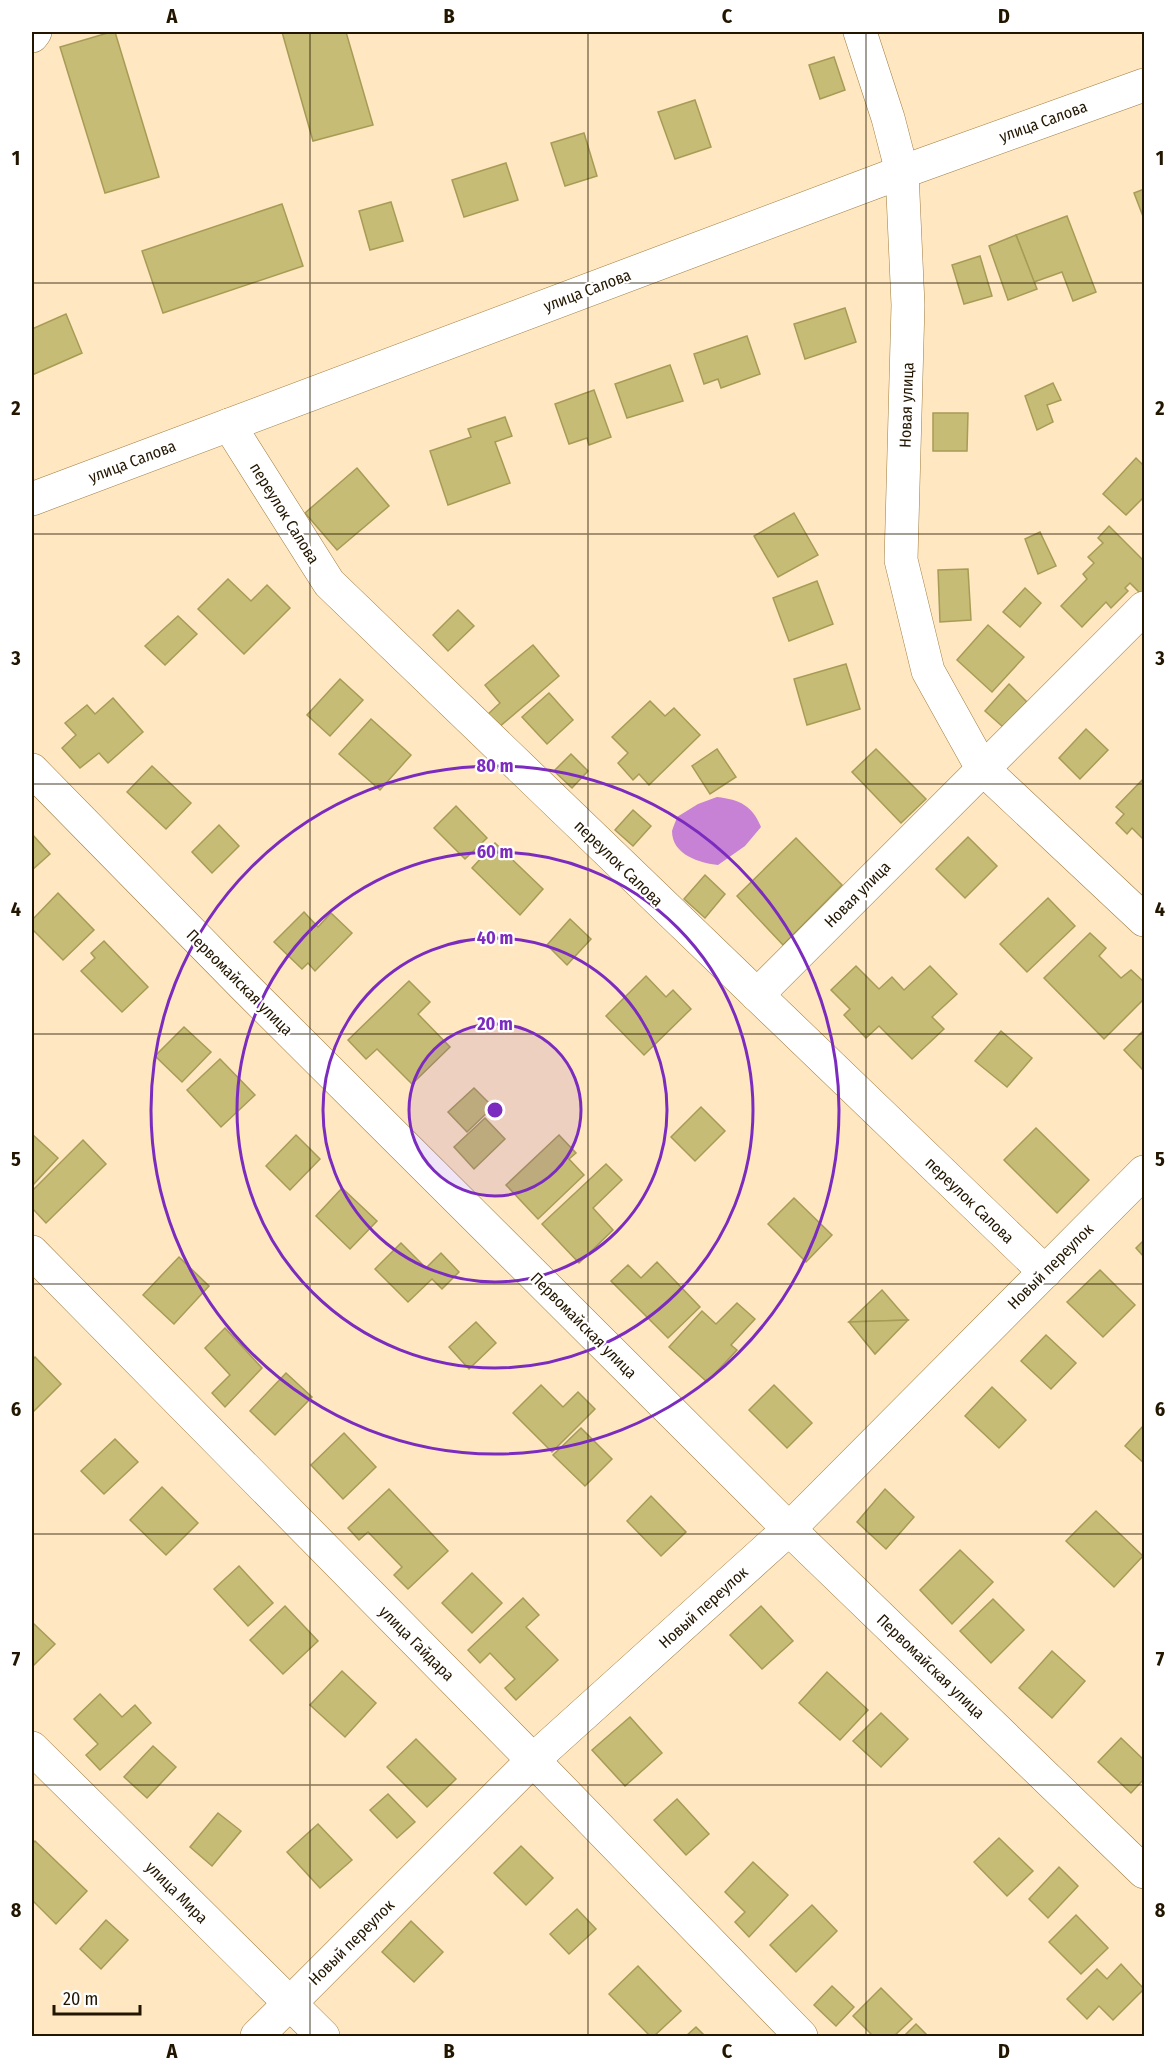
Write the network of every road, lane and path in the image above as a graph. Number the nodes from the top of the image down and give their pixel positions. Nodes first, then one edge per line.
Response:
1 (35, 32) edge
2 (860, 32) edge
3 (32, 36) edge
4 (1144, 85) edge
5 (902, 172) junction
6 (229, 425) junction
7 (32, 499) edge
8 (1144, 608) edge
9 (982, 768) junction
10 (32, 770) edge
11 (1144, 920) edge
12 (757, 995) junction
13 (1144, 1172) edge
14 (32, 1252) edge
15 (1045, 1272) junction
16 (789, 1529) junction
17 (32, 1748) edge
18 (533, 1760) junction
19 (1144, 1872) edge
20 (291, 2004) junction
21 (257, 2037) edge
22 (323, 2037) edge
23 (801, 2037) edge

1 - 3 street
2 - 5 street, Новая улица
4 - 5 street, улица Салова
5 - 6 street, улица Салова
5 - 9 street, Новая улица
6 - 7 street, улица Салова
6 - 12 street, переулок Салова
8 - 9 street, Новая улица
9 - 11 street, Новая улица
9 - 12 street, Новая улица
10 - 16 street, Первомайская улица
12 - 15 street, переулок Салова
13 - 15 street, Новый переулок
14 - 18 street, улица Гайдара
15 - 16 street, Новый переулок
16 - 18 street, Новый переулок
16 - 19 street, Первомайская улица
17 - 20 street, улица Мира
18 - 20 street, Новый переулок
18 - 23 street, улица Гайдара
20 - 21 street, Новый переулок
20 - 22 street, улица Мира

